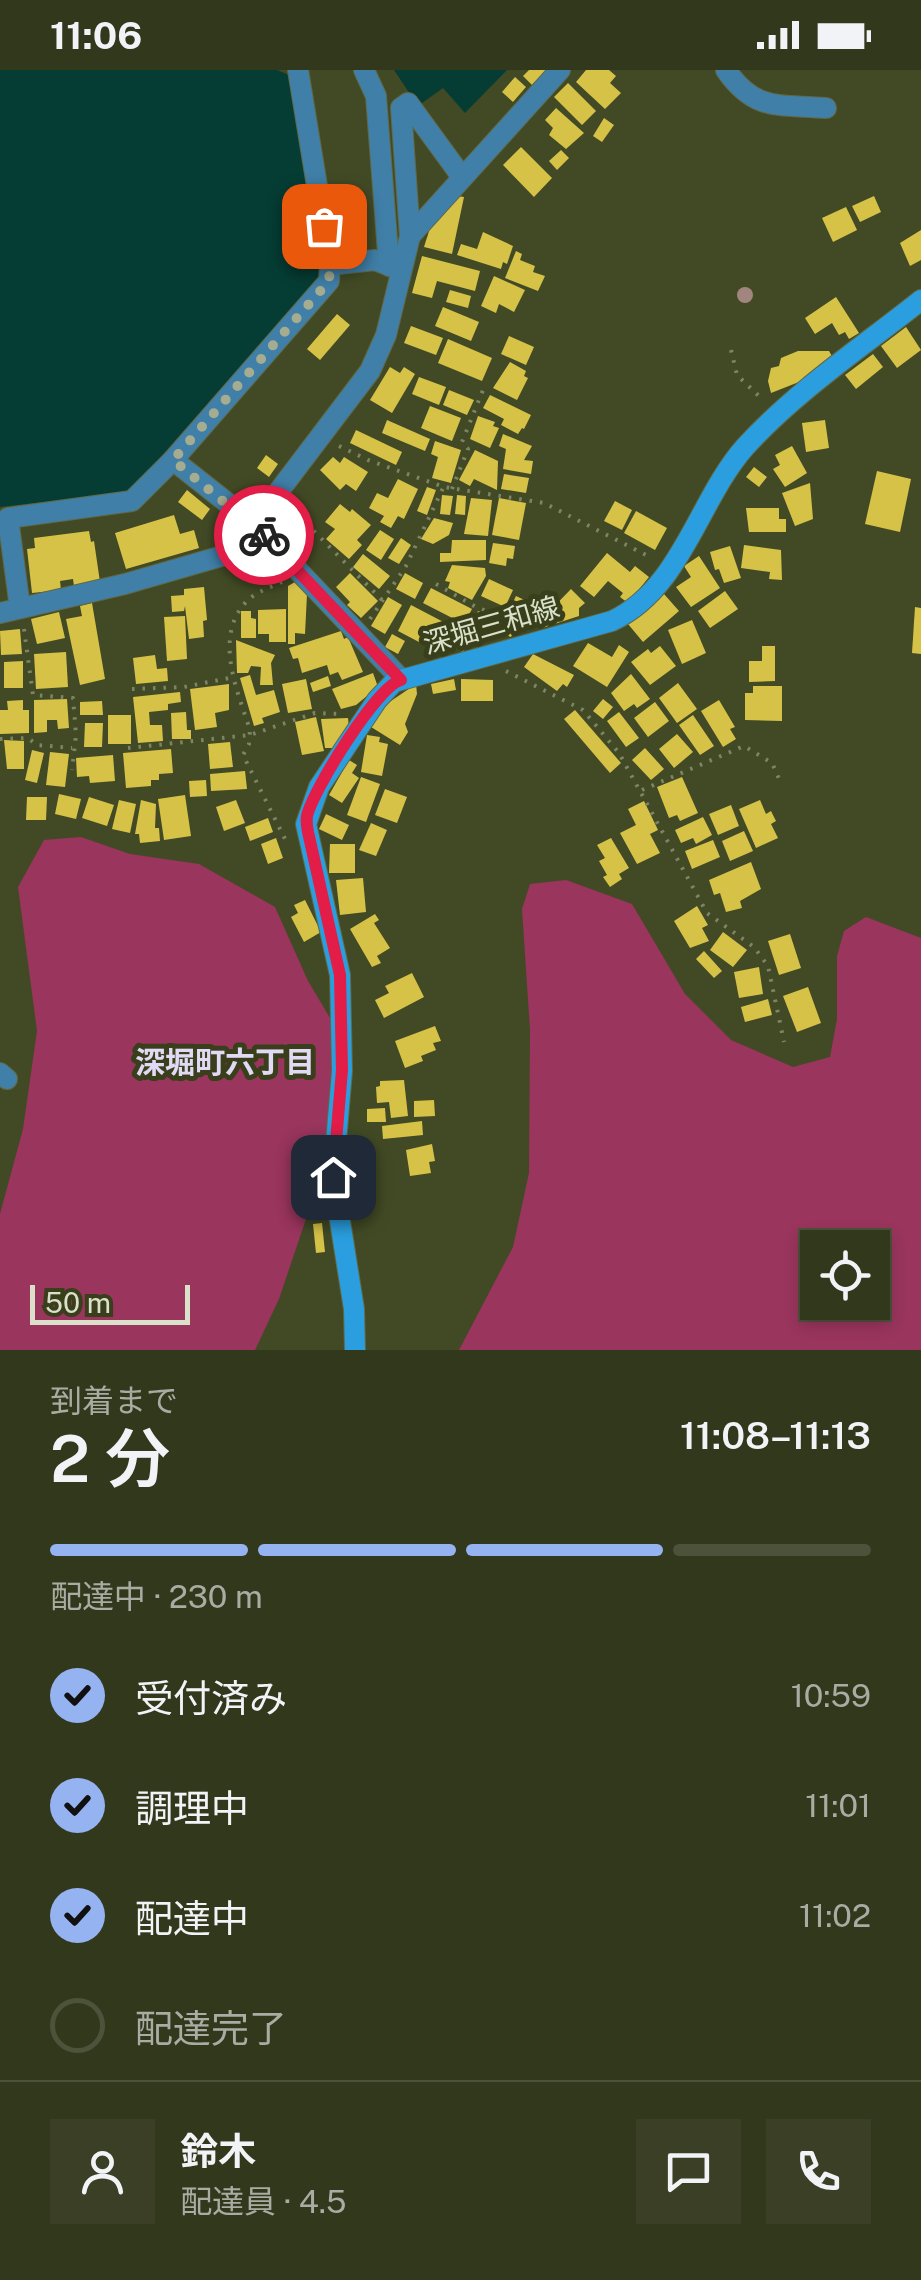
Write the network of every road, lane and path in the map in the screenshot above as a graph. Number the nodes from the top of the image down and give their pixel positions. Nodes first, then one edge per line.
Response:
1 (298, 70) edge
2 (364, 70) edge
3 (560, 70) edge
4 (726, 70) edge
5 (826, 108) dead end
6 (462, 177) junction
7 (410, 236) junction
8 (330, 266) junction
9 (396, 268) junction
10 (921, 300) edge
11 (731, 350) dead end
12 (483, 390) dead end
13 (778, 414) junction
14 (321, 437) junction
15 (173, 460) junction
16 (444, 487) junction
17 (452, 489) junction
18 (298, 516) dead end
19 (254, 524) junction
20 (670, 567) junction
21 (300, 573) junction
22 (436, 584) dead end
23 (382, 600) junction
24 (10, 611) edge
25 (359, 635) junction
26 (550, 636) junction
27 (486, 654) junction
28 (234, 677) junction
29 (401, 680) junction
30 (132, 689) dead end
31 (366, 716) junction
32 (250, 735) junction
33 (0, 738) edge
34 (72, 748) junction
35 (128, 748) dead end
36 (72, 770) dead end
37 (780, 781) dead end
38 (642, 790) junction
39 (292, 852) dead end
40 (784, 1042) dead end
41 (355, 1350) edge

1 - 8 street
2 - 9 street
3 - 6 street
4 - 5 street
6 - 7 street
6 - 7 street
7 - 9 street
8 - 9 street
8 - 15 street
9 - 14 street
10 - 13 main road, 深堀三和線
11 - 13 path
12 - 17 path
13 - 20 main road, 深堀三和線
14 - 16 path
14 - 19 street
15 - 19 street
15 - 24 street
16 - 17 path
16 - 23 path
17 - 20 path
18 - 23 path
19 - 21 street
19 - 24 street
20 - 26 main road, 深堀三和線
21 - 25 street
21 - 28 path
22 - 26 path
23 - 25 path
24 - 34 path
25 - 29 street
26 - 27 main road, 深堀三和線
27 - 29 main road, 深堀三和線
27 - 38 path
28 - 30 path
28 - 32 path
29 - 31 main road, 深堀三和線
31 - 32 path
31 - 41 main road, 深堀三和線
32 - 35 path
32 - 39 path
33 - 34 path
34 - 36 path
37 - 38 path
38 - 40 path

